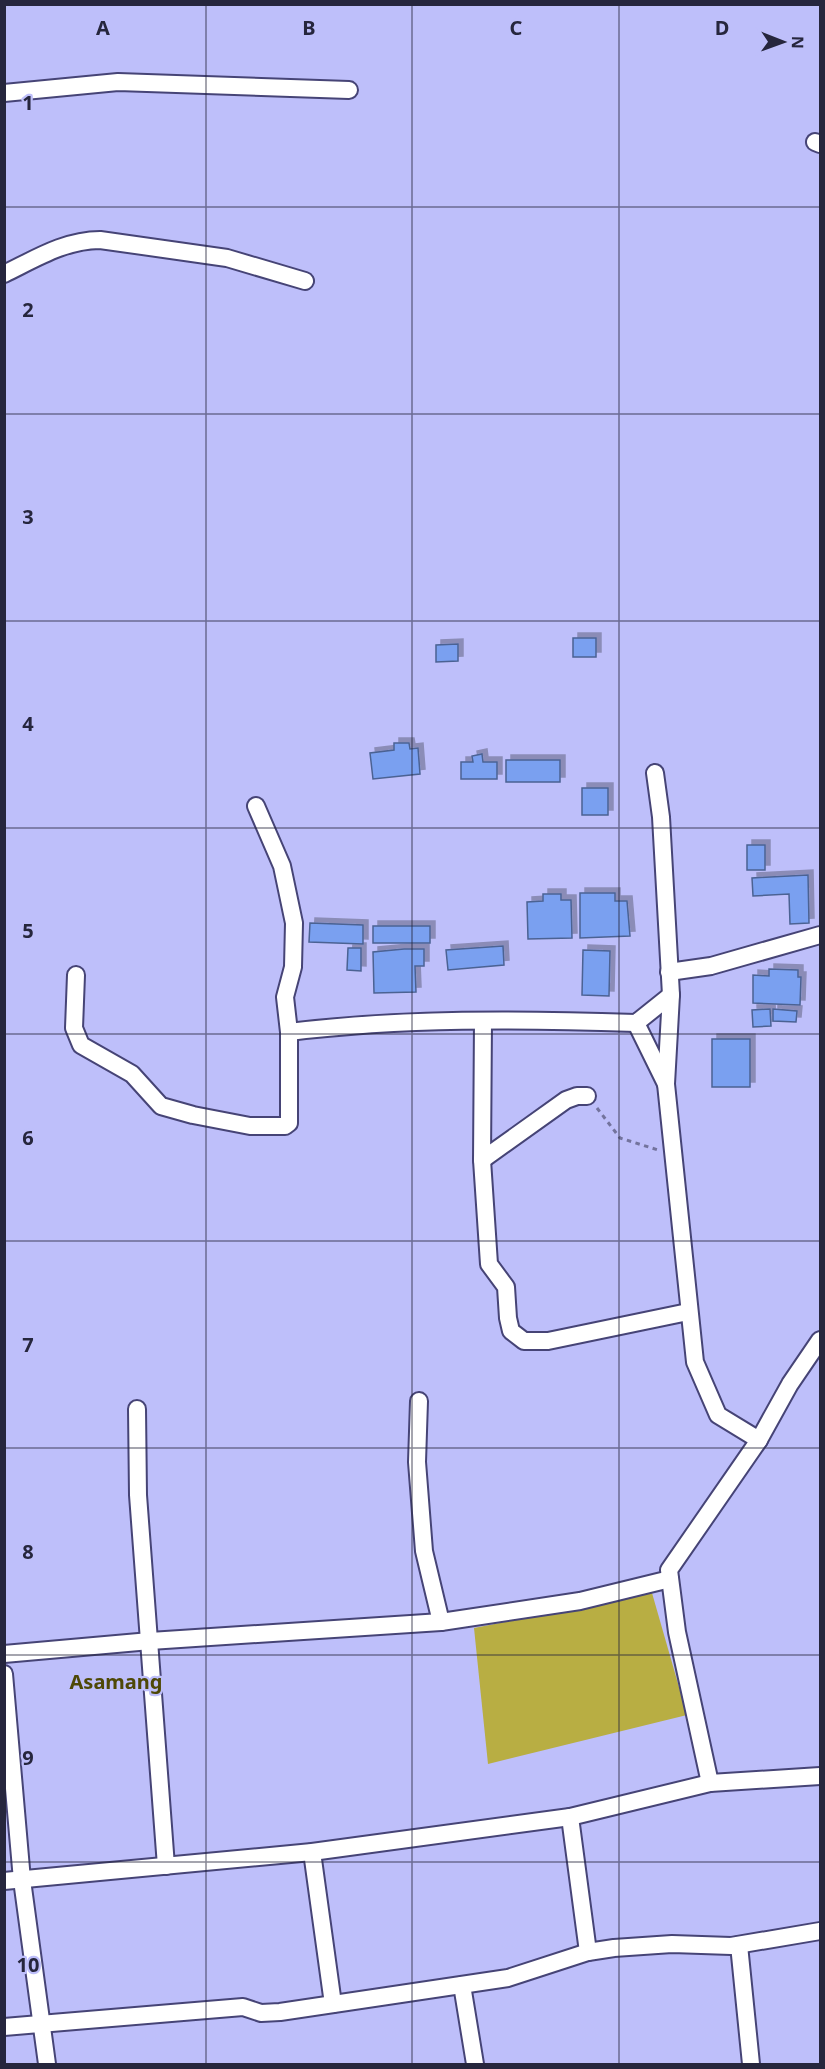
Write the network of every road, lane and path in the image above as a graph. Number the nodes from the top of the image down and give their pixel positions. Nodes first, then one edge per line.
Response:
1 (350, 90) dead end
2 (4, 93) edge
3 (4, 274) edge
4 (305, 281) dead end
5 (655, 773) dead end
6 (256, 806) dead end
7 (820, 934) edge
8 (669, 972) junction
9 (76, 975) dead end
10 (671, 995) junction
11 (483, 1021) junction
12 (636, 1023) junction
13 (289, 1032) junction
14 (666, 1084) junction
15 (587, 1096) joint
16 (675, 1154) junction
17 (482, 1160) junction
18 (688, 1312) junction
19 (820, 1340) edge
20 (419, 1401) dead end
21 (137, 1409) dead end
22 (759, 1440) junction
23 (670, 1579) junction
24 (441, 1622) junction
25 (150, 1641) junction
26 (4, 1654) edge
27 (4, 1674) edge
28 (820, 1776) edge
29 (710, 1783) junction
30 (570, 1817) junction
31 (312, 1852) junction
32 (166, 1866) junction
33 (22, 1880) junction
34 (4, 1881) edge
35 (820, 1931) edge
36 (739, 1945) junction
37 (588, 1952) junction
38 (462, 1984) junction
39 (333, 2004) junction
40 (42, 2024) junction
41 (4, 2027) edge
42 (47, 2064) edge
43 (475, 2064) edge
44 (751, 2064) edge

1 - 2 street
3 - 4 street
5 - 8 street
6 - 13 street
7 - 8 street
8 - 10 street
9 - 13 street
10 - 12 street
10 - 14 street
11 - 12 street
11 - 13 street
11 - 17 street
12 - 14 street
14 - 16 street
15 - 16 path
15 - 17 street
16 - 18 street
17 - 18 street
18 - 22 street
19 - 22 street
20 - 24 street
21 - 25 street
22 - 23 street
23 - 24 street
23 - 29 street
24 - 25 street
25 - 26 street
25 - 32 street
27 - 33 street
28 - 29 street
29 - 30 street
30 - 31 street
30 - 37 street
31 - 32 street
31 - 39 street
32 - 33 street
33 - 34 street
33 - 40 street
35 - 36 street
36 - 37 street
36 - 44 street
37 - 38 street
38 - 39 street
38 - 43 street
39 - 40 street
40 - 41 street
40 - 42 street

